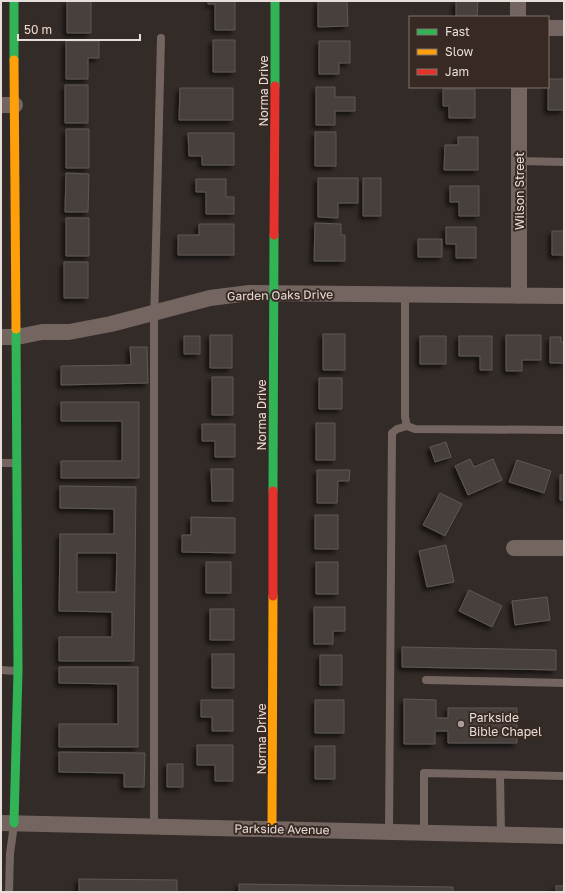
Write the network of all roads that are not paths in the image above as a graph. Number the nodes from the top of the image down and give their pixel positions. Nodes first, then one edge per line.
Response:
1 (14, 1) edge
2 (276, 1) edge
3 (518, 1) edge
4 (518, 16) edge
5 (549, 28) edge
6 (564, 28) edge
7 (161, 38) dead end
8 (519, 88) edge
9 (8, 105) edge
10 (519, 161) junction
11 (564, 162) edge
12 (274, 294) junction
13 (405, 295) junction
14 (519, 296) junction
15 (564, 296) edge
16 (154, 312) junction
17 (9, 337) edge
18 (407, 426) junction
19 (564, 430) edge
20 (1, 463) edge
21 (17, 463) junction
22 (514, 548) dead end
23 (564, 548) edge
24 (1, 670) edge
25 (18, 670) junction
26 (426, 680) dead end
27 (564, 683) edge
28 (500, 775) junction
29 (564, 776) edge
30 (7, 823) edge
31 (154, 826) junction
32 (272, 829) junction
33 (390, 832) junction
34 (424, 832) junction
35 (501, 834) junction
36 (564, 836) edge
37 (9, 892) edge

1 - 9 street
2 - 12 street, Norma Drive
3 - 4 street
5 - 6 street
7 - 16 lane
8 - 10 street, Wilson Street
9 - 17 street
10 - 11 lane
10 - 14 street, Wilson Street
12 - 13 street, Garden Oaks Drive
12 - 16 street, Garden Oaks Drive
12 - 32 street, Norma Drive
13 - 14 street, Garden Oaks Drive
13 - 18 lane
14 - 15 street, Garden Oaks Drive
16 - 17 street, Garden Oaks Drive
16 - 31 lane
17 - 21 street
18 - 19 lane
18 - 33 lane
20 - 21 lane
21 - 25 street
22 - 23 street
24 - 25 lane
25 - 30 street
26 - 27 lane
28 - 29 lane
28 - 34 lane
28 - 35 lane
30 - 31 street, Parkside Avenue
30 - 37 lane
31 - 32 street, Parkside Avenue
32 - 33 street, Parkside Avenue
33 - 34 street, Parkside Avenue
34 - 35 street, Parkside Avenue
35 - 36 street, Parkside Avenue

